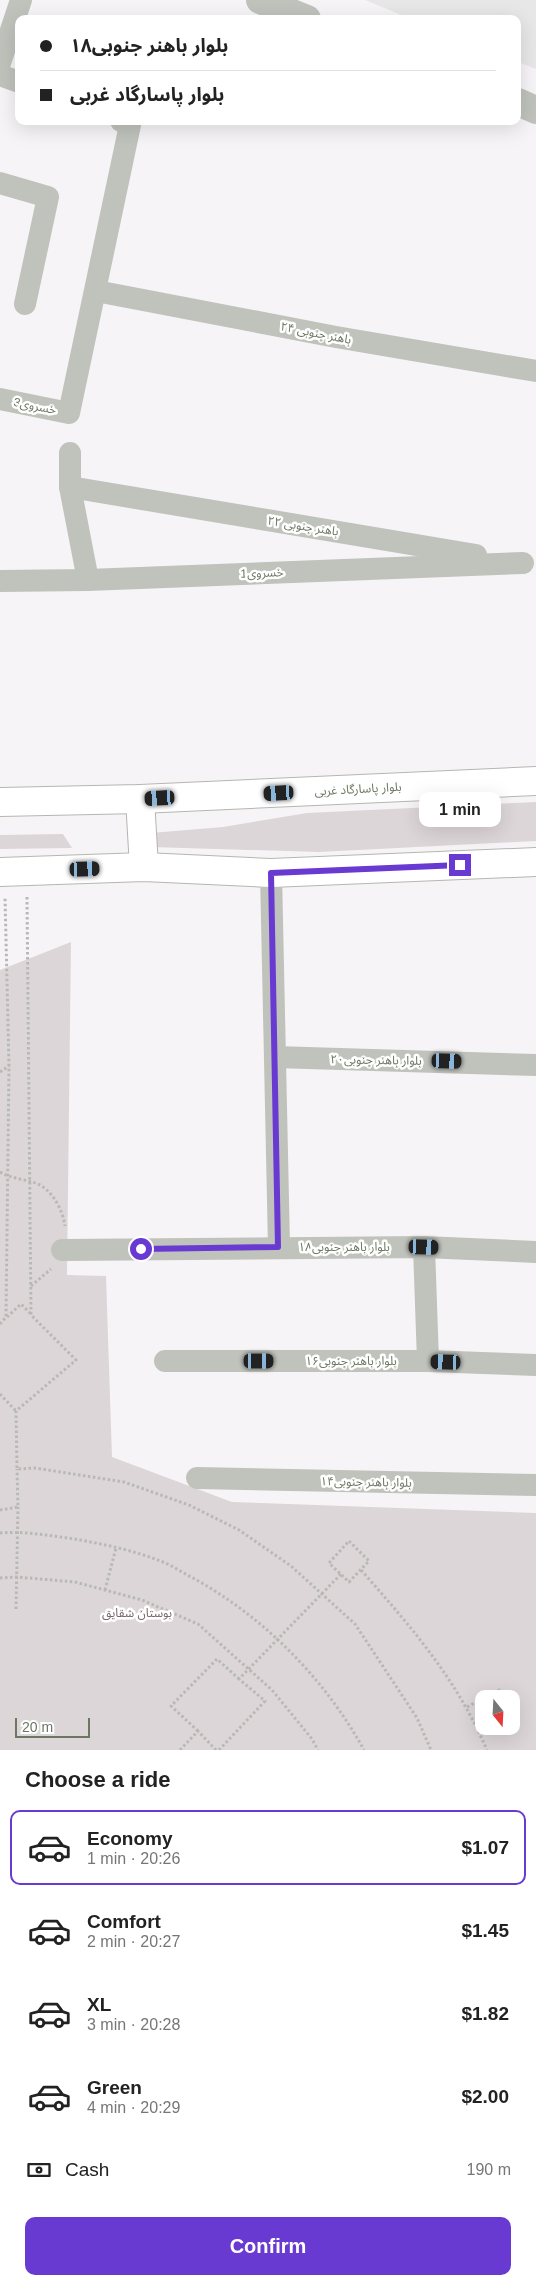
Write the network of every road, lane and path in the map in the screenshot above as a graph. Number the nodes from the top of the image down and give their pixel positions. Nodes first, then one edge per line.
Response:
1 (21, 0) edge
2 (260, 0) edge
3 (16, 15) edge
4 (297, 15) edge
5 (15, 18) edge
6 (0, 63) edge
7 (0, 75) edge
8 (15, 81) edge
9 (521, 103) edge
10 (536, 110) edge
11 (126, 125) edge
12 (0, 183) edge
13 (96, 291) junction
14 (25, 304) dead end
15 (536, 371) edge
16 (0, 399) edge
17 (70, 453) dead end
18 (70, 487) junction
19 (530, 564) edge
20 (88, 580) junction
21 (0, 581) edge
22 (536, 781) edge
23 (140, 799) junction
24 (0, 802) edge
25 (536, 862) edge
26 (144, 867) junction
27 (10, 871) edge
28 (271, 873) junction
29 (275, 1057) junction
30 (536, 1065) edge
31 (9, 1066) junction
32 (0, 1072) edge
33 (0, 1172) edge
34 (8, 1177) junction
35 (30, 1182) junction
36 (278, 1247) junction
37 (424, 1247) junction
38 (62, 1250) junction
39 (536, 1252) edge
40 (31, 1286) junction
41 (31, 1315) junction
42 (6, 1317) junction
43 (0, 1324) edge
44 (165, 1361) dead end
45 (428, 1361) junction
46 (536, 1365) edge
47 (0, 1394) edge
48 (16, 1411) junction
49 (17, 1469) junction
50 (197, 1478) dead end
51 (536, 1485) edge
52 (18, 1508) junction
53 (0, 1510) edge
54 (18, 1531) junction
55 (0, 1533) edge
56 (116, 1548) junction
57 (361, 1570) junction
58 (341, 1574) junction
59 (17, 1577) junction
60 (0, 1578) edge
61 (106, 1590) junction
62 (323, 1592) junction
63 (16, 1609) dead end
64 (278, 1639) junction
65 (249, 1669) junction
66 (239, 1679) junction
67 (501, 1689) dead end
68 (467, 1707) junction
69 (198, 1731) junction
70 (180, 1750) edge
71 (218, 1750) edge
72 (318, 1750) edge
73 (364, 1750) edge
74 (431, 1750) edge
75 (487, 1750) edge

1 - 3 street
2 - 4 street
5 - 6 street
7 - 8 street
9 - 10 street
11 - 13 street
12 - 14 street
13 - 15 street, ۲۴ باهنر جنوبی
13 - 16 street, 3خسروى
17 - 18 street
18 - 19 street, ۲۲ باهنر جنوبی
18 - 20 street
19 - 20 street, خسروى1
20 - 21 street, خسروى1
22 - 23 main road, بلوار پاسارگاد غربی
23 - 24 main road, بلوار پاسارگاد غربی
23 - 26 main road
25 - 28 main road
26 - 27 main road
26 - 28 main road
27 - 31 path
27 - 35 path
28 - 29 street
29 - 30 street, بلوار باهنر جنوبی۲۰
29 - 36 street
31 - 32 path
31 - 34 path
33 - 34 path
34 - 35 path
34 - 42 path
35 - 38 path
35 - 40 path
36 - 37 street, ۱۸بلوار باهنر جنوبی
36 - 38 street, ۱۸بلوار باهنر جنوبی
37 - 39 street, ۱۸بلوار باهنر جنوبی
37 - 45 street
38 - 40 path
40 - 41 path
41 - 42 path
41 - 48 path
42 - 43 path
44 - 45 street, بلوار باهنر جنوبی۱۶
45 - 46 street, بلوار باهنر جنوبی۱۶
47 - 48 path
48 - 49 path
49 - 52 path
49 - 62 path
50 - 51 street, بلوار باهنر جنوبی۱۴
52 - 53 path
52 - 54 path
54 - 55 path
54 - 56 path
54 - 59 path
56 - 61 path
56 - 64 path
57 - 58 path
57 - 58 path
57 - 68 path
58 - 62 path
59 - 60 path
59 - 61 path
59 - 63 path
61 - 65 path
62 - 64 path
62 - 74 path
64 - 65 path
64 - 73 path
65 - 66 path
65 - 72 path
66 - 69 path
66 - 71 path
67 - 68 path
68 - 75 path
69 - 70 path
69 - 71 path

